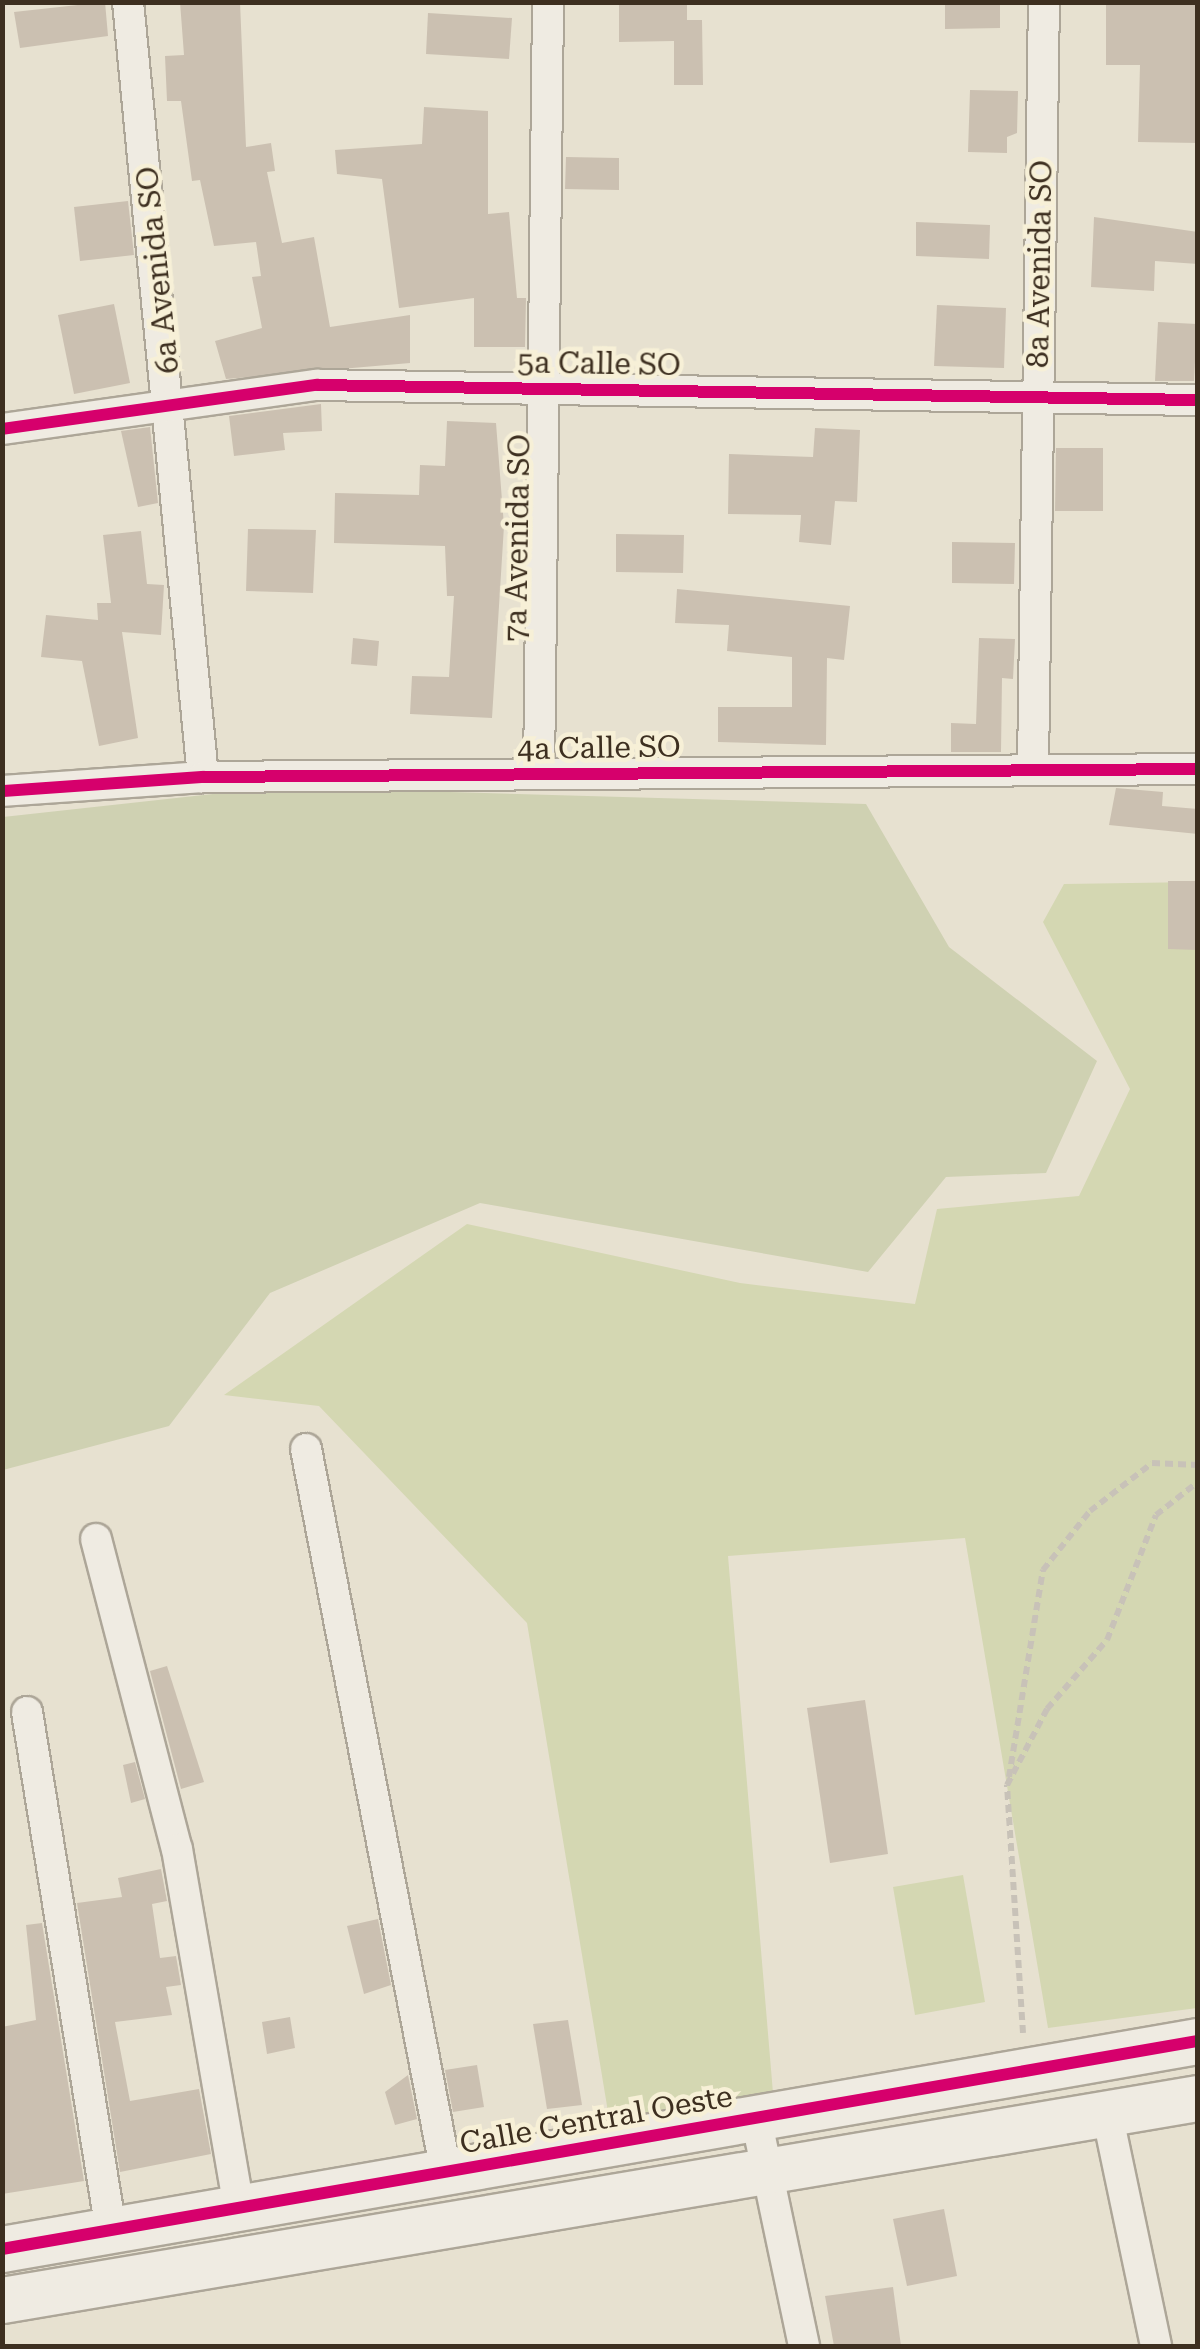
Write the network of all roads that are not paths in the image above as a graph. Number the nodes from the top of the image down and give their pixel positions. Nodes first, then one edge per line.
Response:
1 (128, 2) edge
2 (548, 2) edge
3 (1044, 2) edge
4 (546, 387) junction
5 (1038, 399) junction
6 (1198, 400) edge
7 (173, 402) junction
8 (2, 429) edge
9 (1032, 766) junction
10 (1198, 770) edge
11 (539, 774) junction
12 (203, 777) junction
13 (2, 792) edge
14 (306, 1449) dead end
15 (96, 1538) dead end
16 (27, 1712) dead end
17 (1198, 2041) edge
18 (1198, 2098) edge
19 (1108, 2113) junction
20 (756, 2118) junction
21 (765, 2171) junction
22 (446, 2172) junction
23 (240, 2208) junction
24 (111, 2230) junction
25 (2, 2249) edge
26 (2, 2300) edge
27 (804, 2346) edge
28 (1156, 2346) edge

1 - 7 street, 6a Avenida SO
2 - 4 street, 7a Avenida SO
3 - 5 street, 8a Avenida SO
4 - 5 street, 5a Calle SO
4 - 7 street, 5a Calle SO
4 - 11 street, 7a Avenida SO
5 - 6 street, 5a Calle SO
5 - 9 street, 8a Avenida SO
7 - 8 street, 5a Calle SO
7 - 12 street, 6a Avenida SO
9 - 10 street, 4a Calle SO
9 - 11 street, 4a Calle SO
11 - 12 street, 4a Calle SO
12 - 13 street, 4a Calle SO
14 - 22 street
15 - 23 street
16 - 24 street
17 - 20 street, Calle Central Oeste
18 - 19 street
19 - 21 street
19 - 28 street
20 - 21 street
20 - 22 street, Calle Central Oeste
21 - 26 street
21 - 27 street
22 - 23 street, Calle Central Oeste
23 - 24 street, Calle Central Oeste
24 - 25 street, Calle Central Oeste

